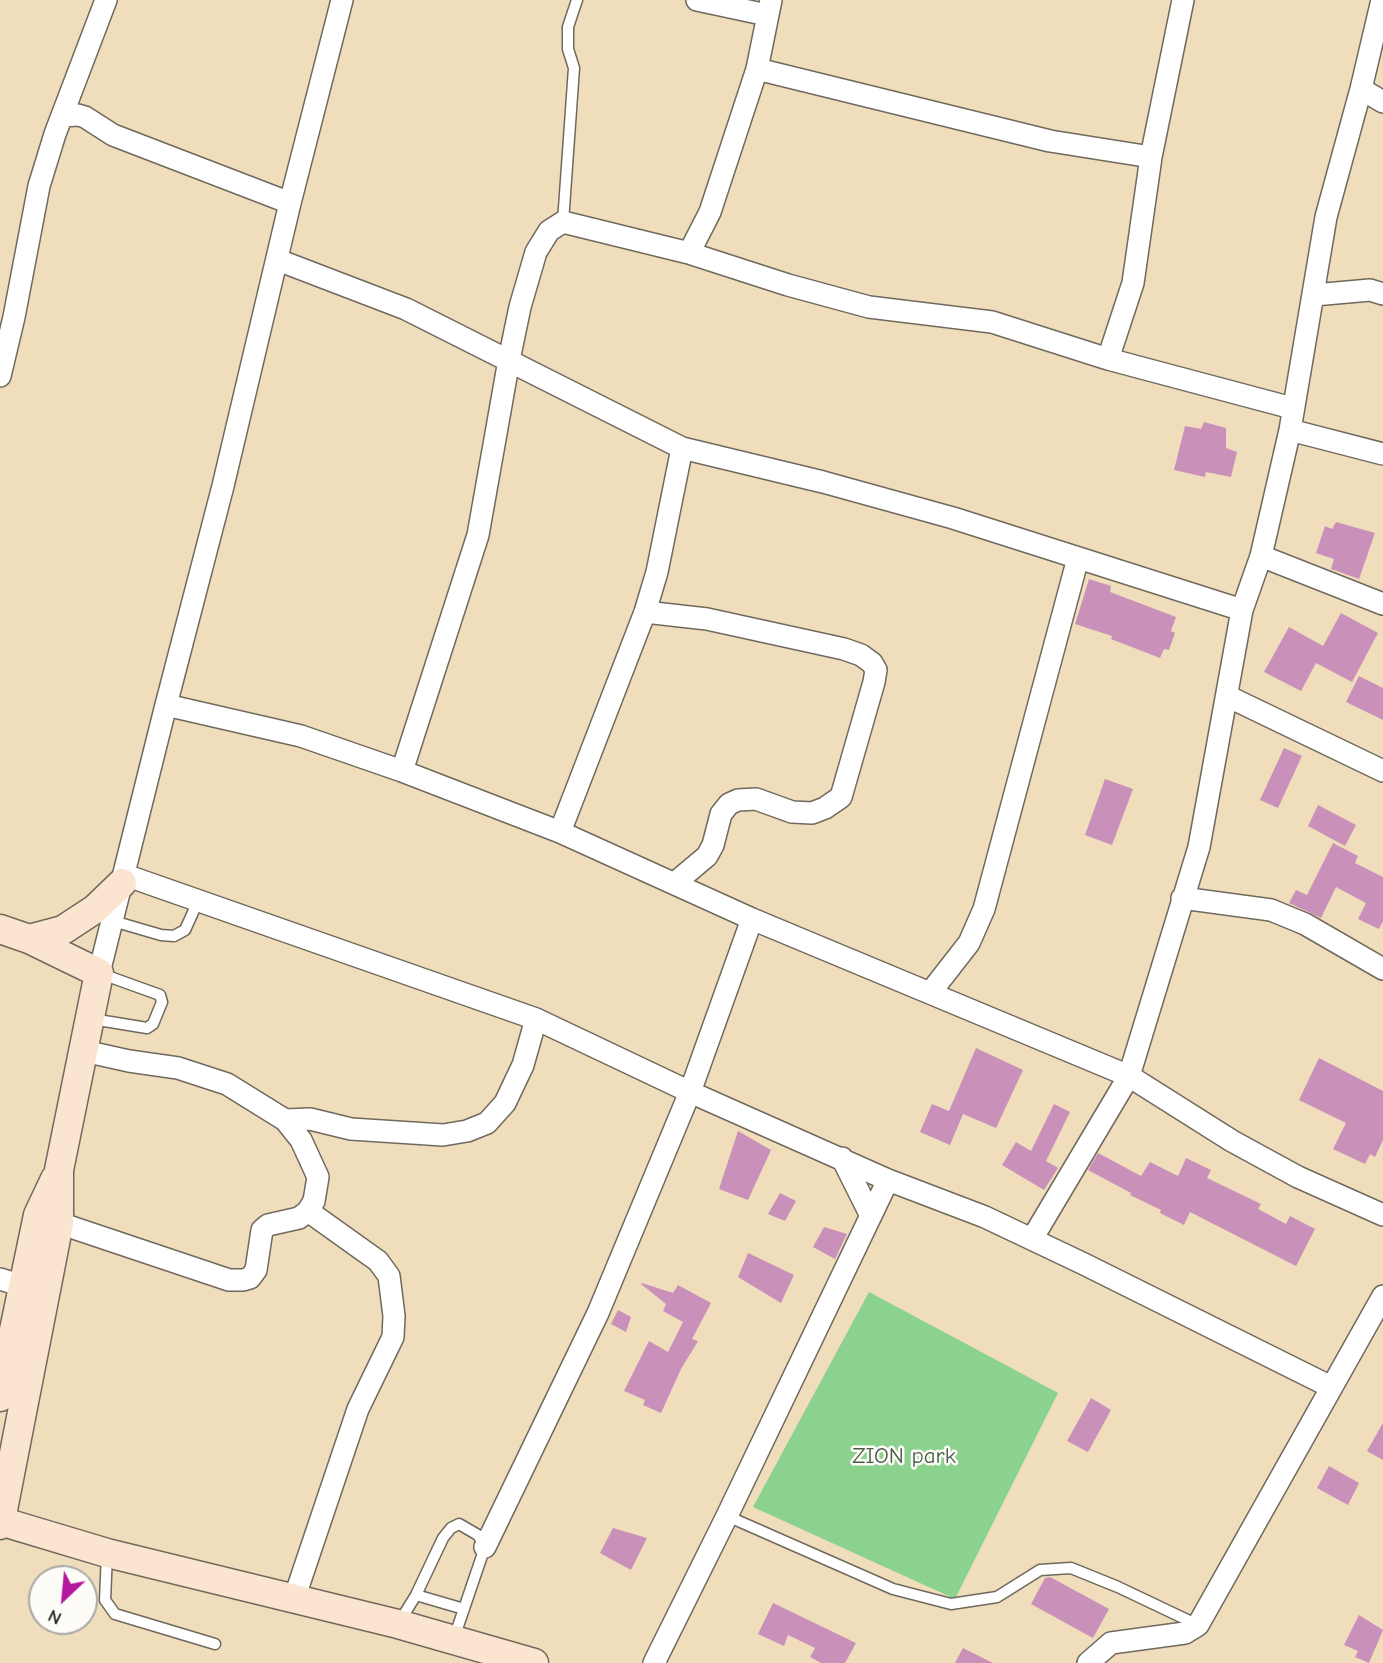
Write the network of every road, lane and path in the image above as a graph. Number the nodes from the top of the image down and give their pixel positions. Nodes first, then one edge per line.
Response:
1 (106, 0) edge
2 (342, 0) edge
3 (576, 0) edge
4 (697, 0) edge
5 (1183, 0) edge
6 (1382, 0) edge
7 (769, 8) edge
8 (757, 69) junction
9 (1361, 89) junction
10 (1383, 102) edge
11 (62, 116) junction
12 (1151, 157) junction
13 (290, 203) junction
14 (563, 222) junction
15 (689, 253) junction
16 (278, 260) junction
17 (1383, 294) edge
18 (1314, 295) junction
19 (1108, 359) junction
20 (509, 360) junction
21 (0, 376) edge
22 (1292, 408) junction
23 (1290, 430) junction
24 (682, 448) junction
25 (1383, 454) edge
26 (1261, 556) junction
27 (1077, 558) junction
28 (1383, 604) edge
29 (1242, 610) junction
30 (645, 612) junction
31 (1227, 696) junction
32 (166, 705) junction
33 (402, 771) junction
34 (1383, 771) edge
35 (561, 832) junction
36 (123, 879) junction
37 (676, 882) junction
38 (1182, 898) junction
39 (199, 899) junction
40 (752, 919) junction
41 (113, 920) junction
42 (0, 929) edge
43 (29, 939) junction
44 (1383, 969) edge
45 (99, 974) junction
46 (930, 993) junction
47 (90, 1018) junction
48 (537, 1018) junction
49 (84, 1051) junction
50 (1129, 1076) junction
51 (690, 1092) junction
52 (285, 1120) junction
53 (842, 1158) junction
54 (59, 1170) junction
55 (888, 1180) junction
56 (308, 1212) junction
57 (1383, 1215) edge
58 (871, 1216) junction
59 (59, 1223) junction
60 (1032, 1239) junction
61 (12, 1283) edge
62 (1381, 1303) edge
63 (1331, 1387) junction
64 (0, 1397) edge
65 (727, 1516) junction
66 (0, 1523) edge
67 (485, 1547) junction
68 (107, 1553) junction
69 (416, 1595) junction
70 (294, 1600) junction
71 (464, 1609) junction
72 (398, 1624) junction
73 (1198, 1625) junction
74 (454, 1639) junction
75 (215, 1644) dead end
76 (534, 1663) edge
77 (654, 1663) edge
78 (1088, 1663) edge

1 - 11 street
2 - 13 street
3 - 14 lane
4 - 7 street
5 - 12 street
6 - 9 street
7 - 8 street
8 - 12 street
8 - 15 street
9 - 10 street
9 - 18 street
11 - 13 street
11 - 21 street
12 - 19 street
13 - 16 street
14 - 15 street
14 - 20 street
15 - 19 street
16 - 20 street
16 - 32 street
17 - 18 street
18 - 22 street
19 - 22 street
20 - 24 street
20 - 33 street
22 - 23 street
23 - 25 street
23 - 26 street
24 - 27 street
24 - 30 street
26 - 28 street
26 - 29 street
27 - 29 street
27 - 46 street
29 - 31 street
30 - 35 street
30 - 37 street
31 - 34 street
31 - 38 street
32 - 33 street
32 - 36 street
33 - 35 street
35 - 37 street
36 - 39 street
36 - 41 street
36 - 43 street
37 - 40 street
38 - 44 street
38 - 50 street
39 - 41 lane
39 - 48 street
40 - 46 street
40 - 51 street
41 - 45 street
42 - 43 street
43 - 45 street
45 - 47 street
45 - 47 lane
46 - 50 street
47 - 49 street
48 - 51 street
48 - 52 street
49 - 52 street
49 - 54 street
50 - 57 street
50 - 60 street
51 - 53 street
51 - 67 street
52 - 56 street
53 - 55 street
53 - 58 street
54 - 59 street
54 - 61 street
55 - 58 street
55 - 60 street
56 - 59 street
56 - 70 street
58 - 65 street
59 - 66 street
60 - 63 street
61 - 64 street
62 - 63 street
63 - 73 street
65 - 73 lane
65 - 77 street
66 - 68 street
67 - 69 lane
67 - 71 lane
68 - 70 street
68 - 75 lane
69 - 71 lane
69 - 72 lane
70 - 72 street
71 - 74 lane
72 - 74 street
73 - 78 street
74 - 76 street

